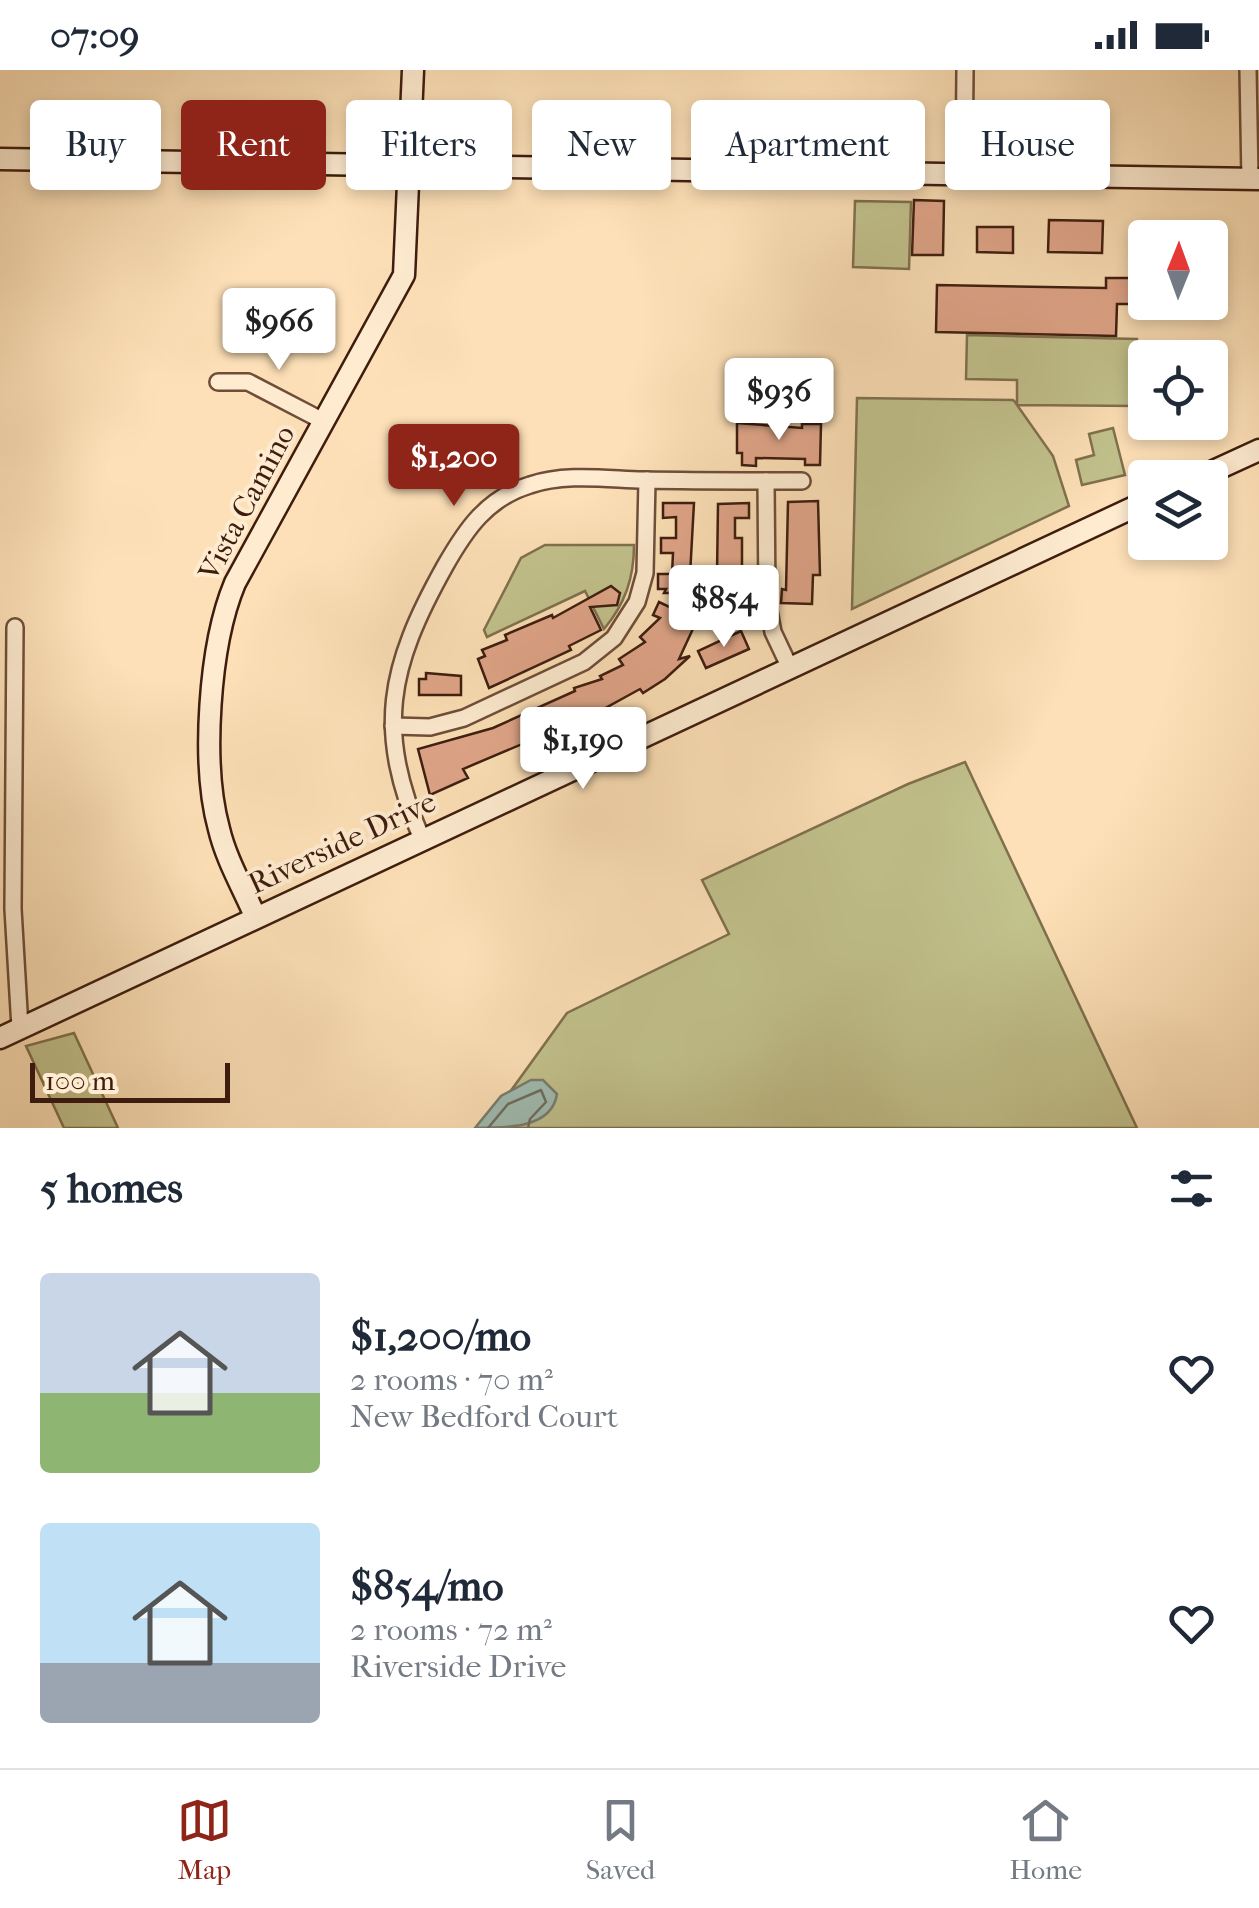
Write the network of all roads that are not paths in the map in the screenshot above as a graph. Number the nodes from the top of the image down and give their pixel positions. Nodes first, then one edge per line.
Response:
1 (412, 70) edge
2 (965, 70) edge
3 (1248, 70) edge
4 (411, 100) edge
5 (965, 100) edge
6 (0, 160) edge
7 (346, 164) edge
8 (512, 167) edge
9 (945, 174) edge
10 (1110, 177) edge
11 (1254, 179) edge
12 (409, 190) edge
13 (218, 382) dead end
14 (325, 422) junction
15 (1259, 450) edge
16 (1228, 464) edge
17 (647, 480) junction
18 (766, 482) junction
19 (802, 482) dead end
20 (1128, 510) edge
21 (14, 627) dead end
22 (790, 668) junction
23 (393, 726) junction
24 (422, 839) junction
25 (6, 909) edge
26 (255, 916) junction
27 (20, 1028) junction
28 (0, 1038) edge

1 - 4 street, Vista Camino
2 - 5 street
3 - 11 street
6 - 7 street
8 - 9 street
10 - 11 street
12 - 14 street, Vista Camino
13 - 14 street
14 - 26 street, Vista Camino
15 - 16 street
17 - 18 street
17 - 23 street
17 - 23 street
18 - 19 street
18 - 22 street
20 - 22 street, Riverside Drive
21 - 25 street
22 - 24 street, Riverside Drive
23 - 24 street
24 - 26 street, Riverside Drive
25 - 27 street
26 - 27 street, Riverside Drive
27 - 28 street, Riverside Drive

